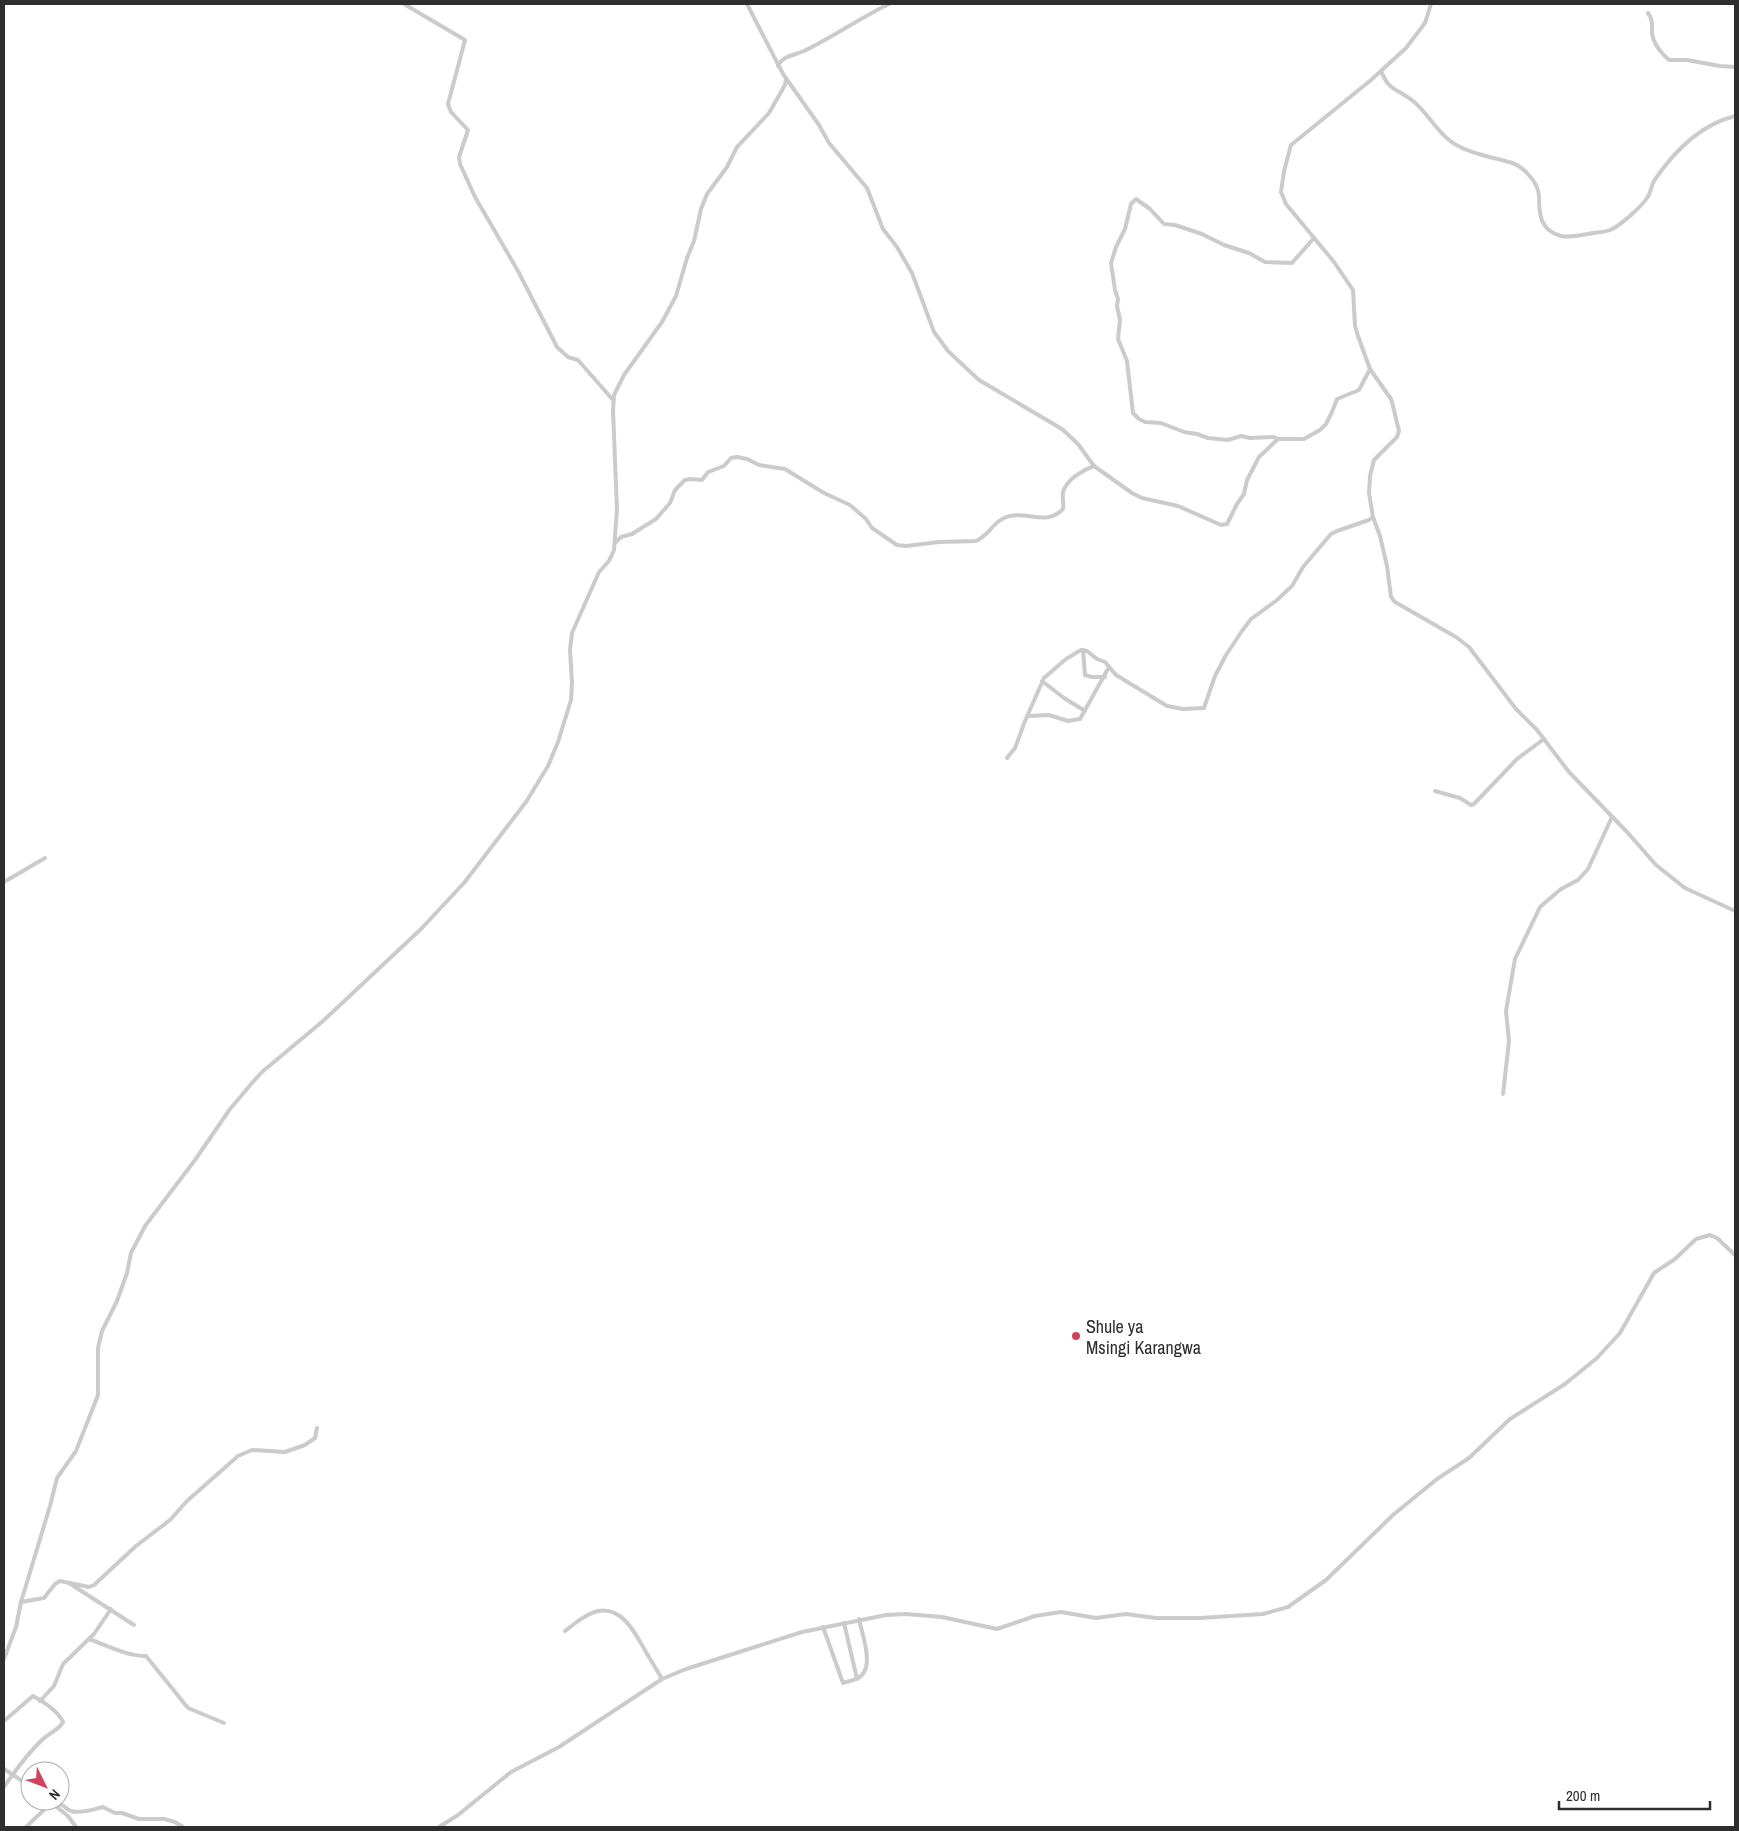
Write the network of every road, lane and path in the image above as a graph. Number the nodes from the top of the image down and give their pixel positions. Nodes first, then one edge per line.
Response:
1 (404, 4) edge
2 (747, 4) edge
3 (889, 4) edge
4 (1431, 4) edge
5 (1648, 13) dead end
6 (778, 66) junction
7 (1735, 66) edge
8 (1381, 71) junction
9 (786, 79) junction
10 (1735, 116) edge
11 (1314, 238) junction
12 (1370, 369) junction
13 (613, 400) junction
14 (1278, 439) junction
15 (1094, 466) junction
16 (1373, 517) junction
17 (614, 543) junction
18 (1083, 650) junction
19 (1109, 667) junction
20 (1104, 677) junction
21 (1042, 681) junction
22 (1085, 711) junction
23 (1028, 716) junction
24 (1544, 739) junction
25 (1007, 758) dead end
26 (1435, 791) dead end
27 (1612, 817) junction
28 (46, 858) dead end
29 (4, 882) edge
30 (1735, 911) edge
31 (1503, 1094) dead end
32 (1735, 1255) edge
33 (318, 1428) dead end
34 (66, 1581) junction
35 (21, 1602) junction
36 (111, 1609) junction
37 (859, 1620) junction
38 (844, 1623) junction
39 (134, 1625) dead end
40 (823, 1628) junction
41 (565, 1631) dead end
42 (89, 1639) junction
43 (4, 1660) edge
44 (662, 1679) junction
45 (857, 1679) junction
46 (40, 1701) junction
47 (4, 1721) edge
48 (224, 1723) dead end
49 (4, 1769) edge
50 (12, 1776) junction
51 (20, 1780) edge
52 (4, 1787) edge
53 (70, 1810) edge
54 (43, 1811) edge
55 (61, 1811) edge
56 (26, 1827) edge
57 (76, 1827) edge
58 (183, 1827) edge
59 (439, 1827) edge

1 - 13 street
2 - 6 street
3 - 6 street
4 - 8 street
5 - 7 street
6 - 9 street
8 - 10 street
8 - 11 street
9 - 13 street
9 - 15 street
11 - 12 street
11 - 14 street
12 - 14 street
12 - 16 street
13 - 17 street
14 - 15 street
15 - 17 street
16 - 19 street
16 - 24 street
17 - 35 street
18 - 19 street
18 - 20 street
18 - 21 street
19 - 20 street
20 - 22 street
21 - 22 street
21 - 23 street
22 - 23 street
23 - 25 street
24 - 26 street
24 - 27 street
27 - 30 street
27 - 31 street
28 - 29 street
32 - 37 street
33 - 34 street
34 - 35 street
34 - 36 street
35 - 43 street
36 - 39 street
36 - 42 street
37 - 38 street
37 - 45 street
38 - 40 street
38 - 45 street
40 - 44 street
40 - 45 street
41 - 44 street
42 - 46 street
42 - 48 street
44 - 59 street
46 - 47 street
46 - 50 street
49 - 50 street
50 - 51 street
50 - 52 street
53 - 58 street
54 - 56 street
55 - 57 street

